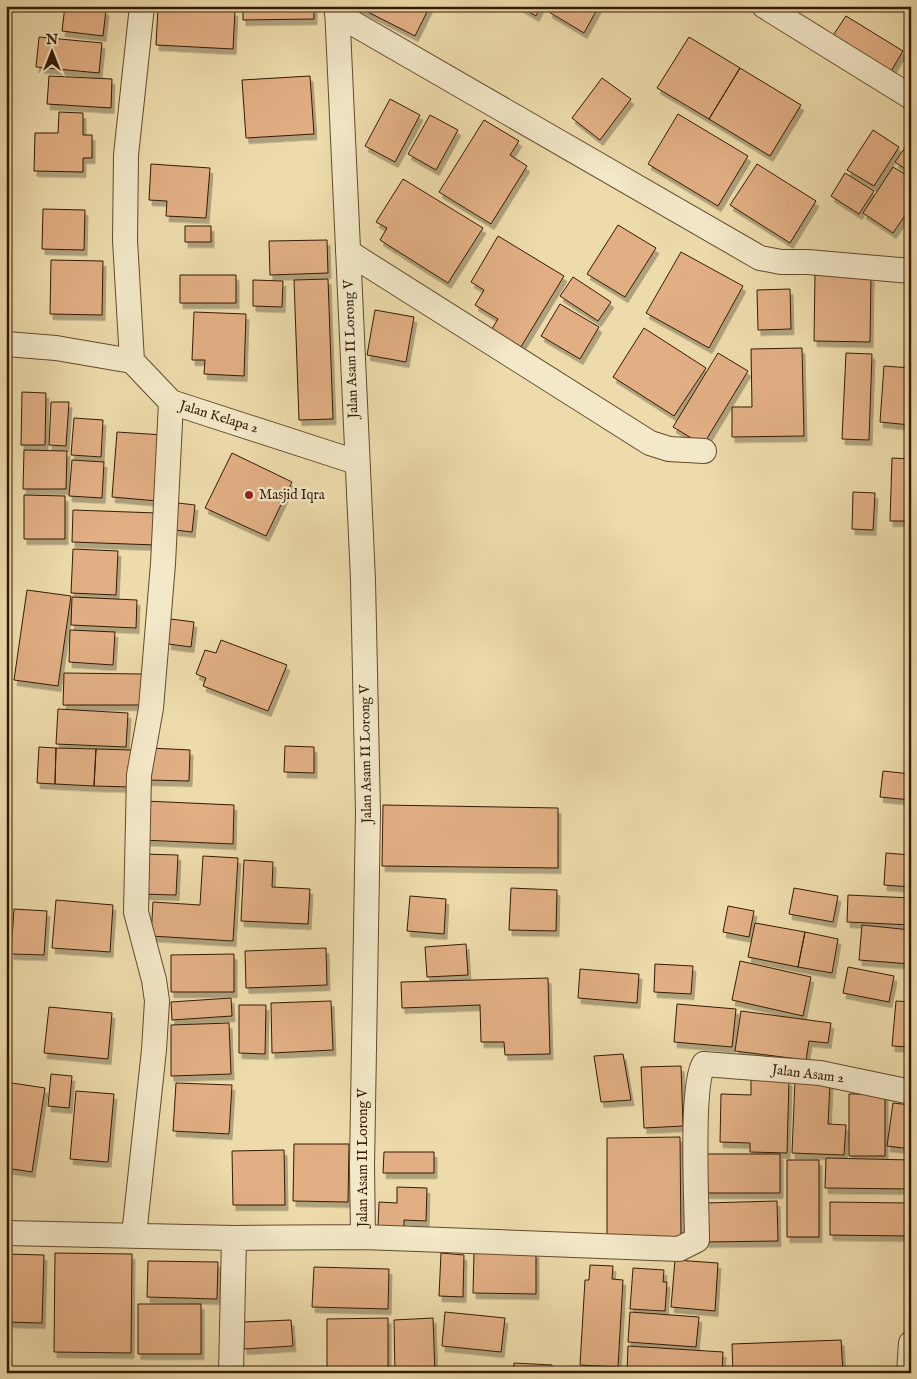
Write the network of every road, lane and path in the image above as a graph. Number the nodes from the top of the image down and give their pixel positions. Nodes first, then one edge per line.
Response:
1 (142, 6) edge
2 (764, 6) edge
3 (337, 10) edge
4 (911, 97) edge
5 (348, 252) junction
6 (911, 271) edge
7 (6, 344) edge
8 (132, 361) junction
9 (170, 402) junction
10 (704, 451) dead end
11 (356, 462) junction
12 (911, 1092) edge
13 (6, 1232) edge
14 (134, 1235) junction
15 (363, 1237) junction
16 (234, 1238) junction
17 (911, 1343) edge
18 (230, 1373) edge
19 (909, 1373) edge

1 - 8 street
2 - 4 street
3 - 5 street, Jalan Asam II Lorong V
3 - 6 street
5 - 10 street
5 - 11 street, Jalan Asam II Lorong V
7 - 8 street
8 - 9 street, Jalan Kelapa 2
9 - 11 street, Jalan Kelapa 2
9 - 14 street
11 - 15 street, Jalan Asam II Lorong V
12 - 15 street, Jalan Asam 2
13 - 14 street, Jalan Asam II Lorong V
14 - 16 street, Jalan Asam II Lorong V
15 - 16 street, Jalan Asam II Lorong V
16 - 18 street
17 - 19 street

